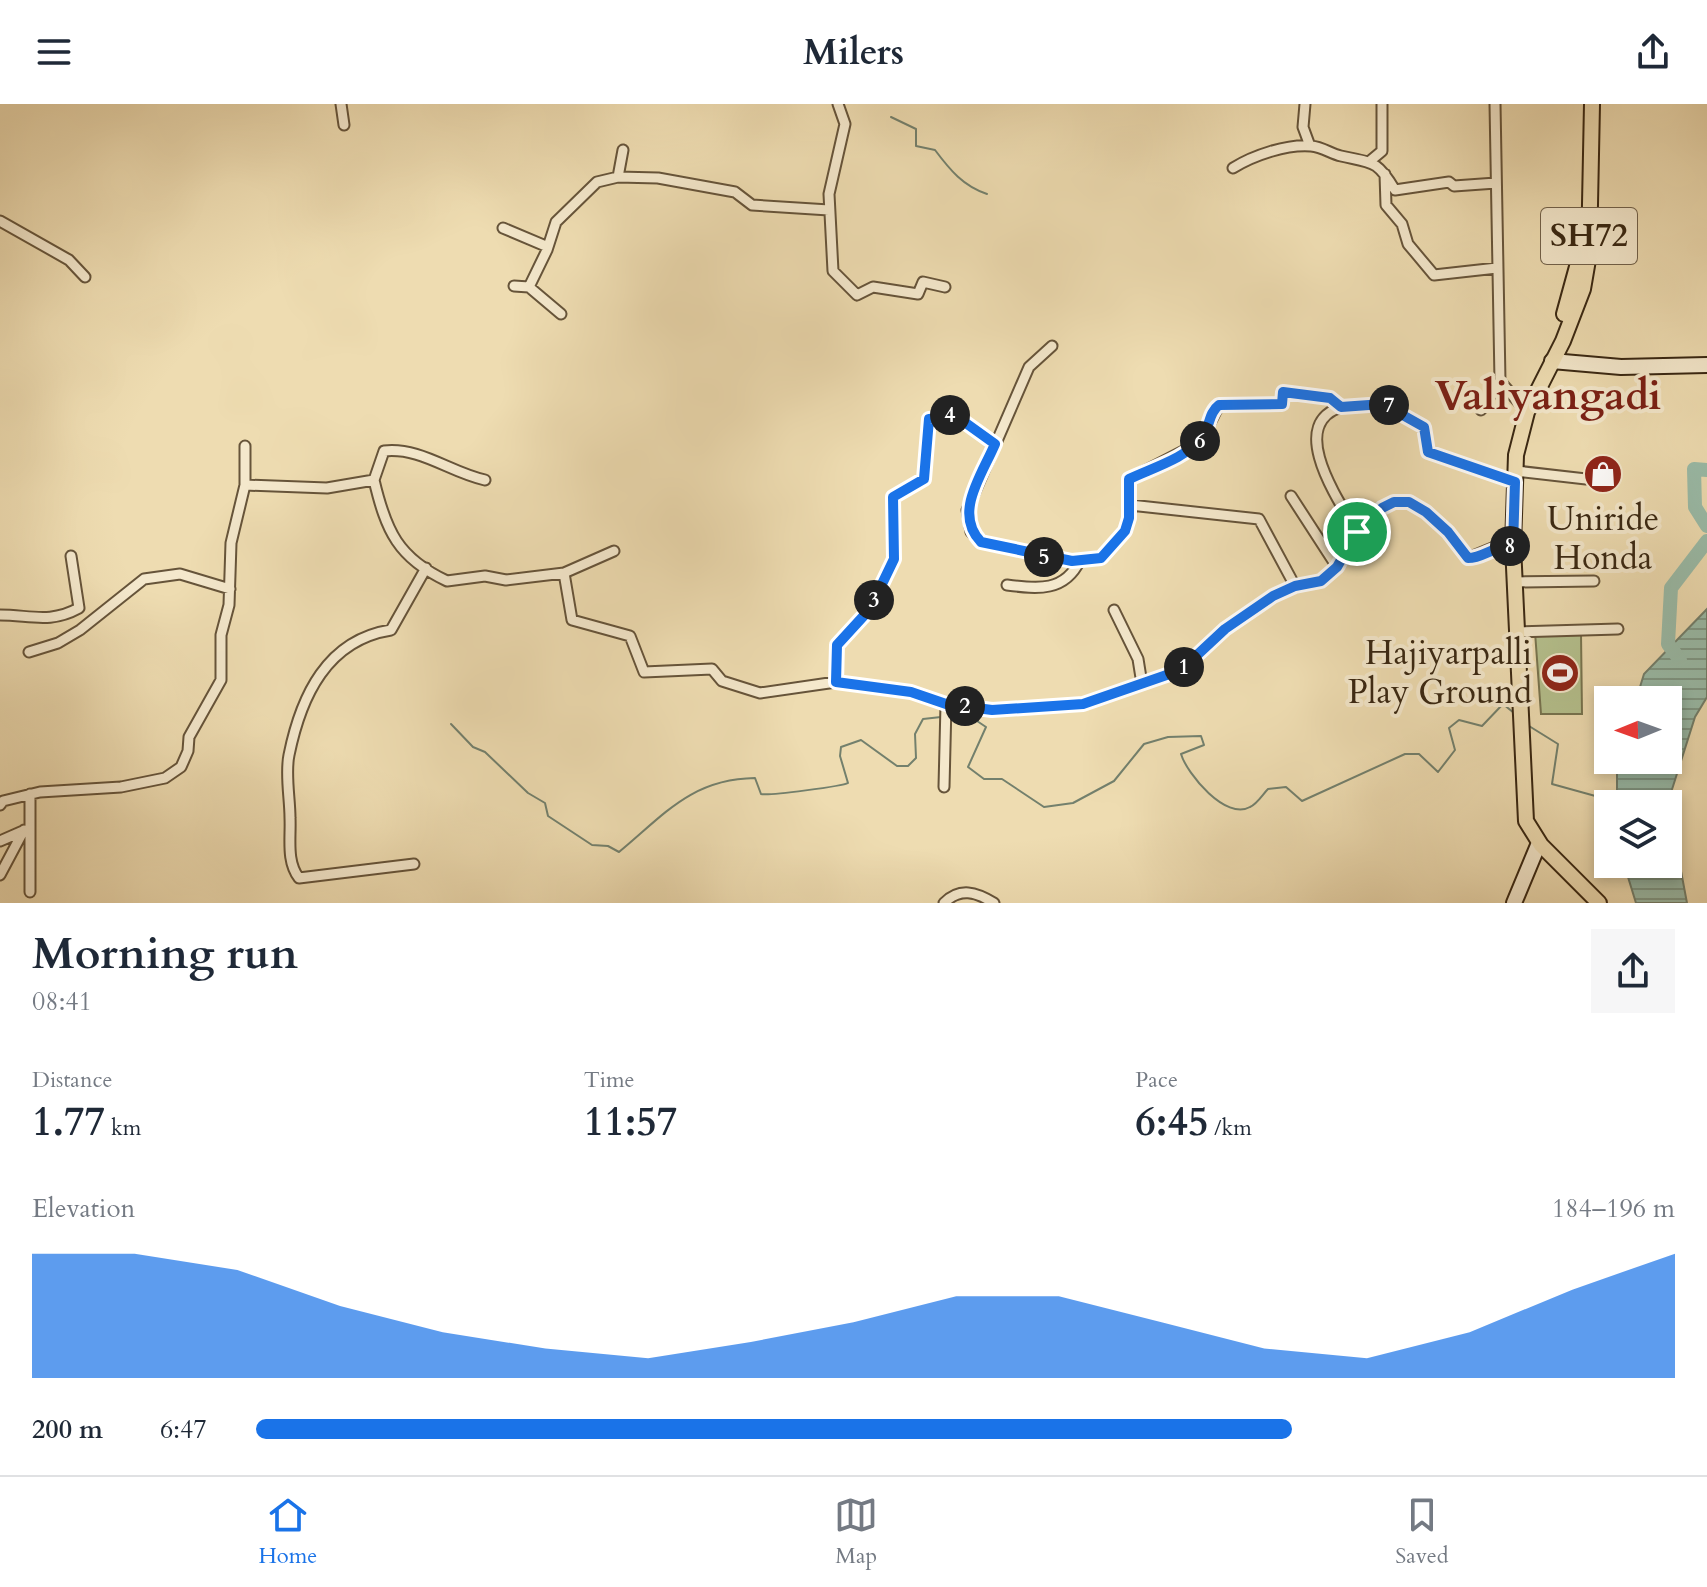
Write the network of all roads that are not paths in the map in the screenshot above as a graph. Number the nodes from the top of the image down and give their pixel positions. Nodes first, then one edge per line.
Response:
1 (341, 104) edge
2 (838, 104) edge
3 (1305, 104) edge
4 (1382, 104) edge
5 (1495, 104) edge
6 (1583, 104) edge
7 (1592, 104) edge
8 (344, 125) dead end
9 (1310, 146) junction
10 (623, 150) dead end
11 (1370, 161) junction
12 (1233, 168) dead end
13 (1385, 171) junction
14 (618, 177) junction
15 (1496, 183) junction
16 (829, 210) junction
17 (0, 221) edge
18 (503, 228) dead end
19 (548, 247) junction
20 (1497, 268) junction
21 (85, 277) dead end
22 (514, 286) dead end
23 (529, 287) junction
24 (945, 287) dead end
25 (561, 314) dead end
26 (1052, 346) dead end
27 (1552, 361) junction
28 (1707, 365) edge
29 (1500, 381) junction
30 (1341, 407) junction
31 (1481, 410) dead end
32 (1527, 412) junction
33 (995, 444) junction
34 (245, 446) dead end
35 (1515, 476) junction
36 (1586, 479) dead end
37 (374, 480) junction
38 (485, 480) dead end
39 (245, 485) junction
40 (1291, 496) dead end
41 (1130, 505) junction
42 (1357, 532) junction
43 (1513, 546) junction
44 (614, 551) dead end
45 (71, 556) dead end
46 (1080, 560) junction
47 (1337, 567) junction
48 (426, 568) junction
49 (564, 573) junction
50 (1594, 581) dead end
51 (1514, 582) junction
52 (1007, 585) dead end
53 (1295, 586) junction
54 (230, 589) junction
55 (1114, 610) dead end
56 (0, 615) edge
57 (1618, 629) dead end
58 (1516, 632) junction
59 (29, 652) dead end
60 (836, 682) junction
61 (1142, 684) junction
62 (946, 708) junction
63 (944, 787) dead end
64 (30, 794) junction
65 (0, 805) edge
66 (26, 829) junction
67 (0, 841) edge
68 (1539, 843) junction
69 (414, 864) dead end
70 (0, 875) edge
71 (30, 892) dead end
72 (944, 903) edge
73 (994, 903) edge
74 (1514, 903) edge
75 (1599, 903) edge

1 - 8 street
2 - 16 street
3 - 9 street
4 - 11 street
5 - 15 street
6 - 27 main road, SH72
7 - 27 main road, SH72
9 - 11 street
9 - 12 street
10 - 14 street
11 - 13 street
13 - 15 street
13 - 20 street
14 - 16 street
14 - 19 street
15 - 20 street
16 - 24 street
17 - 21 street
18 - 19 street
19 - 23 street
20 - 29 street
22 - 23 street
23 - 25 street
26 - 33 street
27 - 28 street
27 - 32 main road, SH72
29 - 31 street
29 - 32 street
30 - 35 street
30 - 41 street
30 - 42 street
32 - 35 main road, SH72
33 - 46 street
33 - 60 street
34 - 39 street
35 - 36 street
35 - 43 main road, SH72
37 - 38 street
37 - 39 street
37 - 48 street
39 - 54 street
40 - 47 street
41 - 46 street
41 - 53 street
42 - 43 street
42 - 47 street
43 - 51 main road, SH72
44 - 49 street
45 - 56 street
46 - 52 street
47 - 53 street
48 - 49 street
48 - 69 street
49 - 60 street
50 - 51 street
51 - 58 main road, SH72
53 - 61 street
54 - 59 street
54 - 64 street
55 - 61 street
57 - 58 street
58 - 68 main road, SH72
60 - 62 street
61 - 62 street
62 - 63 street
64 - 65 street
64 - 66 street
66 - 67 street
66 - 70 street
66 - 71 street
68 - 74 street
68 - 75 main road, SH72
72 - 73 street

